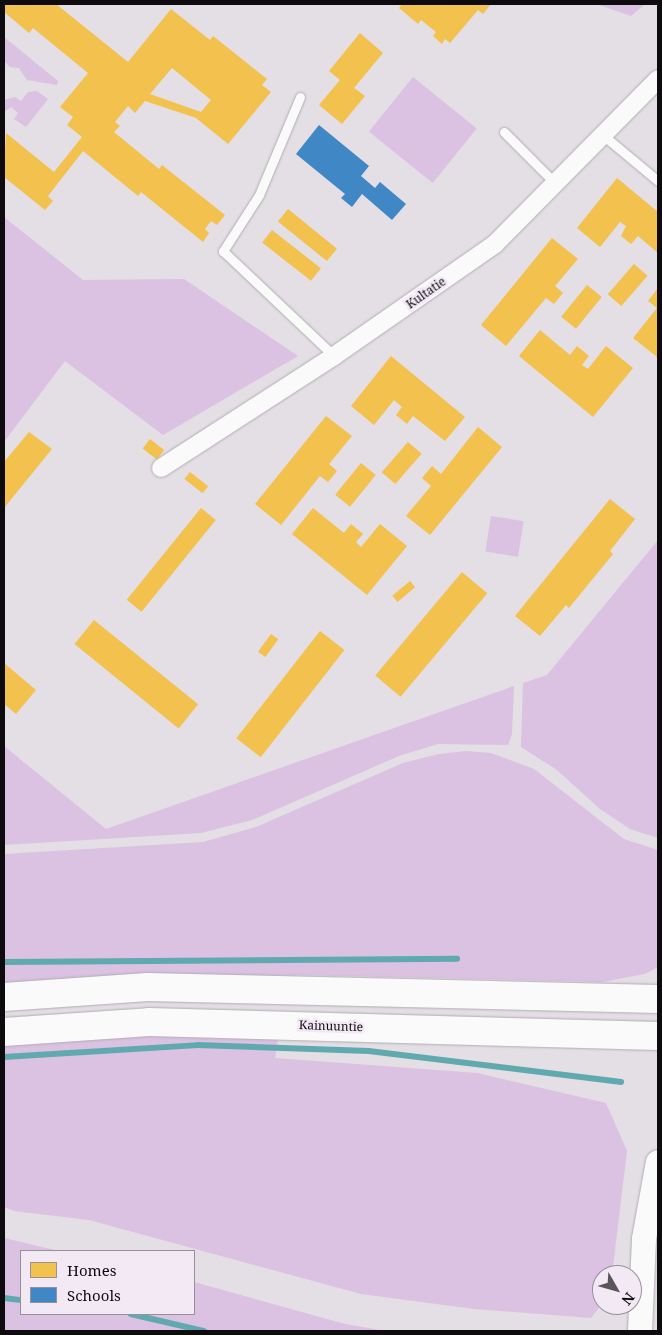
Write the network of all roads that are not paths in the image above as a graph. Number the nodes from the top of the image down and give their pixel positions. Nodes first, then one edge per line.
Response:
1 (658, 79) edge
2 (300, 97) dead end
3 (504, 132) dead end
4 (604, 136) junction
5 (658, 181) edge
6 (556, 184) junction
7 (334, 356) junction
8 (162, 468) dead end
9 (4, 997) edge
10 (658, 999) edge
11 (4, 1032) edge
12 (658, 1036) edge
13 (658, 1162) edge
14 (649, 1298) edge
15 (640, 1331) edge
16 (650, 1331) edge

1 - 4 street, Kultatie
2 - 7 lane
3 - 6 lane
4 - 5 lane
4 - 6 street, Kultatie
6 - 7 street, Kultatie
7 - 8 street, Kultatie
9 - 10 highway
11 - 12 highway, Kainuuntie
13 - 14 main road
14 - 15 main road
14 - 16 main road

